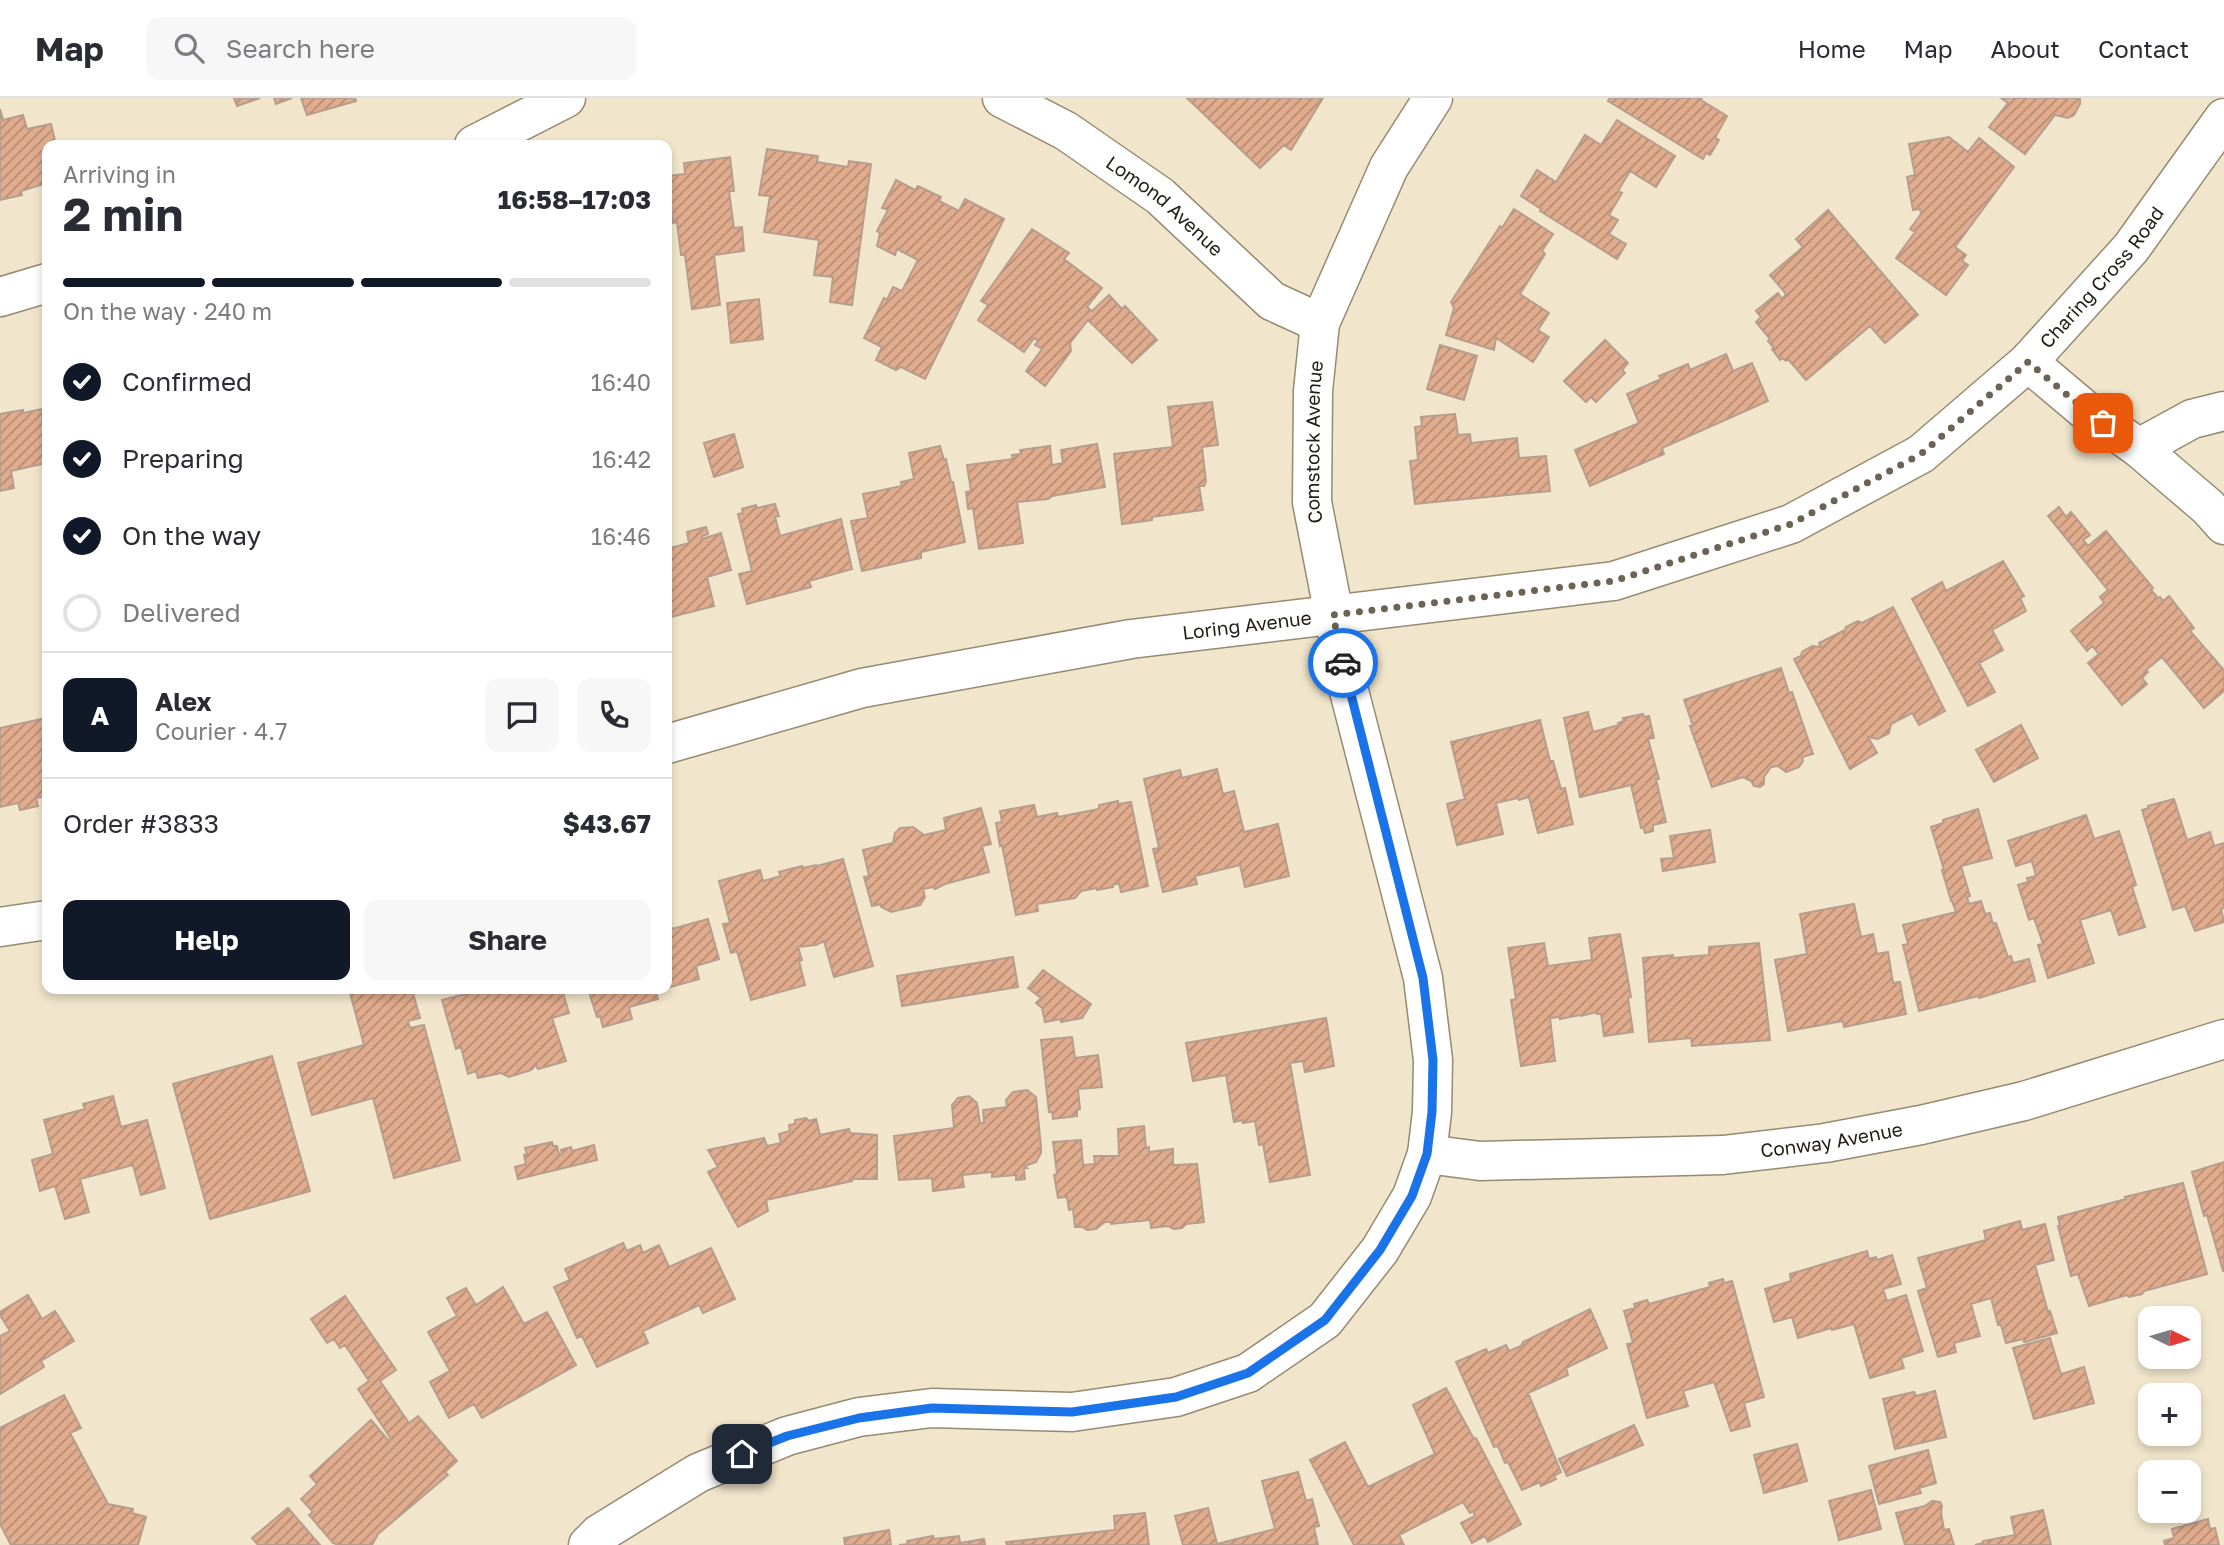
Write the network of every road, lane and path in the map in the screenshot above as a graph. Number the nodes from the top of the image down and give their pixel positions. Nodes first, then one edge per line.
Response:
1 (566, 98) edge
2 (1002, 98) edge
3 (1433, 98) edge
4 (2224, 118) edge
5 (484, 140) edge
6 (42, 284) edge
7 (0, 297) edge
8 (1320, 323) junction
9 (2028, 362) junction
10 (2224, 411) edge
11 (2138, 448) junction
12 (2224, 525) edge
13 (1333, 615) junction
14 (672, 743) edge
15 (42, 921) edge
16 (0, 927) edge
17 (2224, 1039) edge
18 (1427, 1154) junction
19 (588, 1545) edge

1 - 5 street
2 - 8 street, Lomond Avenue
3 - 8 street, Comstock Avenue
4 - 9 street, Charing Cross Road
6 - 7 street
8 - 13 street, Comstock Avenue
9 - 11 street, Charing Cross Road
9 - 13 street, Loring Avenue
10 - 11 street
11 - 12 street, Charing Cross Road
13 - 14 street, Loring Avenue
13 - 18 street, Comstock Avenue
15 - 16 street
17 - 18 street, Conway Avenue
18 - 19 street, Comstock Avenue

